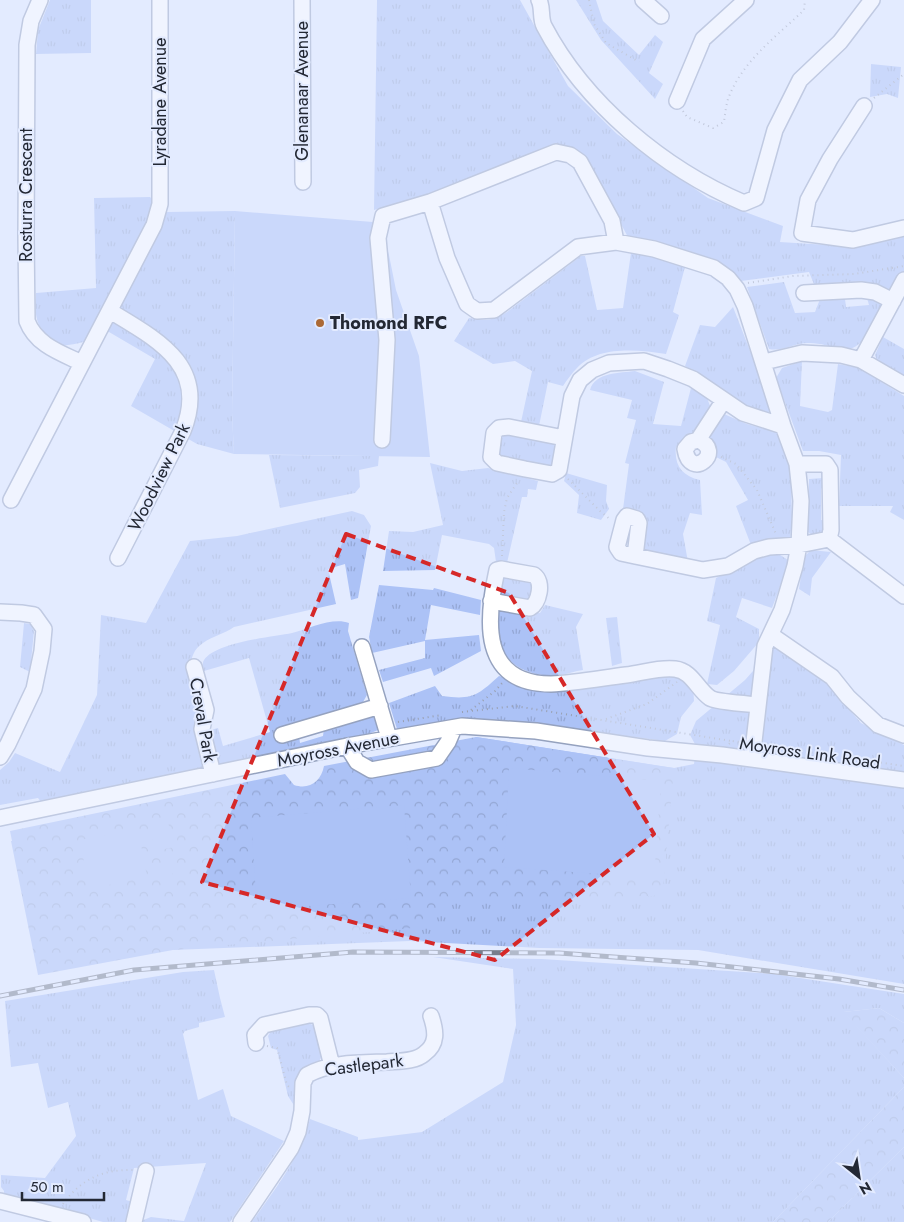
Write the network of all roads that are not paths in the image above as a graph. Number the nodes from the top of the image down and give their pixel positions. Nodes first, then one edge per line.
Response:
1 (40, 0) edge
2 (160, 0) edge
3 (302, 0) edge
4 (538, 0) edge
5 (643, 0) edge
6 (746, 0) edge
7 (872, 0) edge
8 (661, 16) dead end
9 (677, 101) road end
10 (864, 106) road end
11 (302, 182) dead end
12 (430, 202) junction
13 (904, 228) edge
14 (616, 242) junction
15 (904, 280) edge
16 (804, 293) dead end
17 (893, 301) junction
18 (110, 311) junction
19 (861, 360) junction
20 (764, 362) junction
21 (82, 363) junction
22 (904, 385) edge
23 (724, 400) junction
24 (783, 426) junction
25 (564, 438) junction
26 (382, 440) dead end
27 (698, 440) junction
28 (797, 464) junction
29 (12, 500) dead end
30 (622, 529) road end
31 (829, 539) junction
32 (799, 545) junction
33 (118, 558) dead end
34 (904, 596) edge
35 (490, 601) junction
36 (0, 612) edge
37 (768, 640) junction
38 (362, 647) dead end
39 (194, 667) dead end
40 (380, 706) junction
41 (758, 706) junction
42 (454, 728) junction
43 (387, 731) junction
44 (282, 735) dead end
45 (904, 735) edge
46 (347, 746) junction
47 (680, 751) joint
48 (753, 751) junction
49 (0, 757) edge
50 (213, 774) junction
51 (904, 780) edge
52 (0, 818) edge
53 (431, 1016) dead end
54 (256, 1043) road end
55 (332, 1066) junction
56 (146, 1171) road end
57 (0, 1201) edge
58 (83, 1222) edge
59 (134, 1222) edge
60 (241, 1222) edge

1 - 21 street, Rosturra Crescent
2 - 18 street, Lyradane Avenue
3 - 11 street, Glenanaar Avenue
4 - 7 street
5 - 8 street
6 - 9 street
10 - 13 street
12 - 14 street
12 - 14 street
12 - 26 street
14 - 20 street
15 - 17 street
16 - 17 street
17 - 19 street
18 - 21 street
18 - 33 street, Woodview Park
19 - 20 street
19 - 22 street
20 - 24 street
21 - 29 street
23 - 24 street
23 - 25 street
23 - 27 street
24 - 28 street
25 - 25 street
27 - 27 street
28 - 31 street
28 - 32 street
30 - 32 street
31 - 32 street
31 - 34 street
32 - 37 street
35 - 35 street
35 - 41 street
36 - 49 street
37 - 41 street
37 - 45 street
38 - 40 street
39 - 50 street, Creval Park
40 - 43 street
40 - 44 street
41 - 48 street
42 - 43 street, Moyross Avenue
42 - 46 street
42 - 47 street, Moyross Avenue
43 - 46 street, Moyross Avenue
46 - 50 street, Moyross Avenue
47 - 48 street, Moyross Link Road
48 - 51 street, Moyross Link Road
50 - 52 street, Moyross Avenue
53 - 55 street, Castlepark
54 - 55 street
55 - 60 street, Castlepark
56 - 59 street
57 - 58 street

